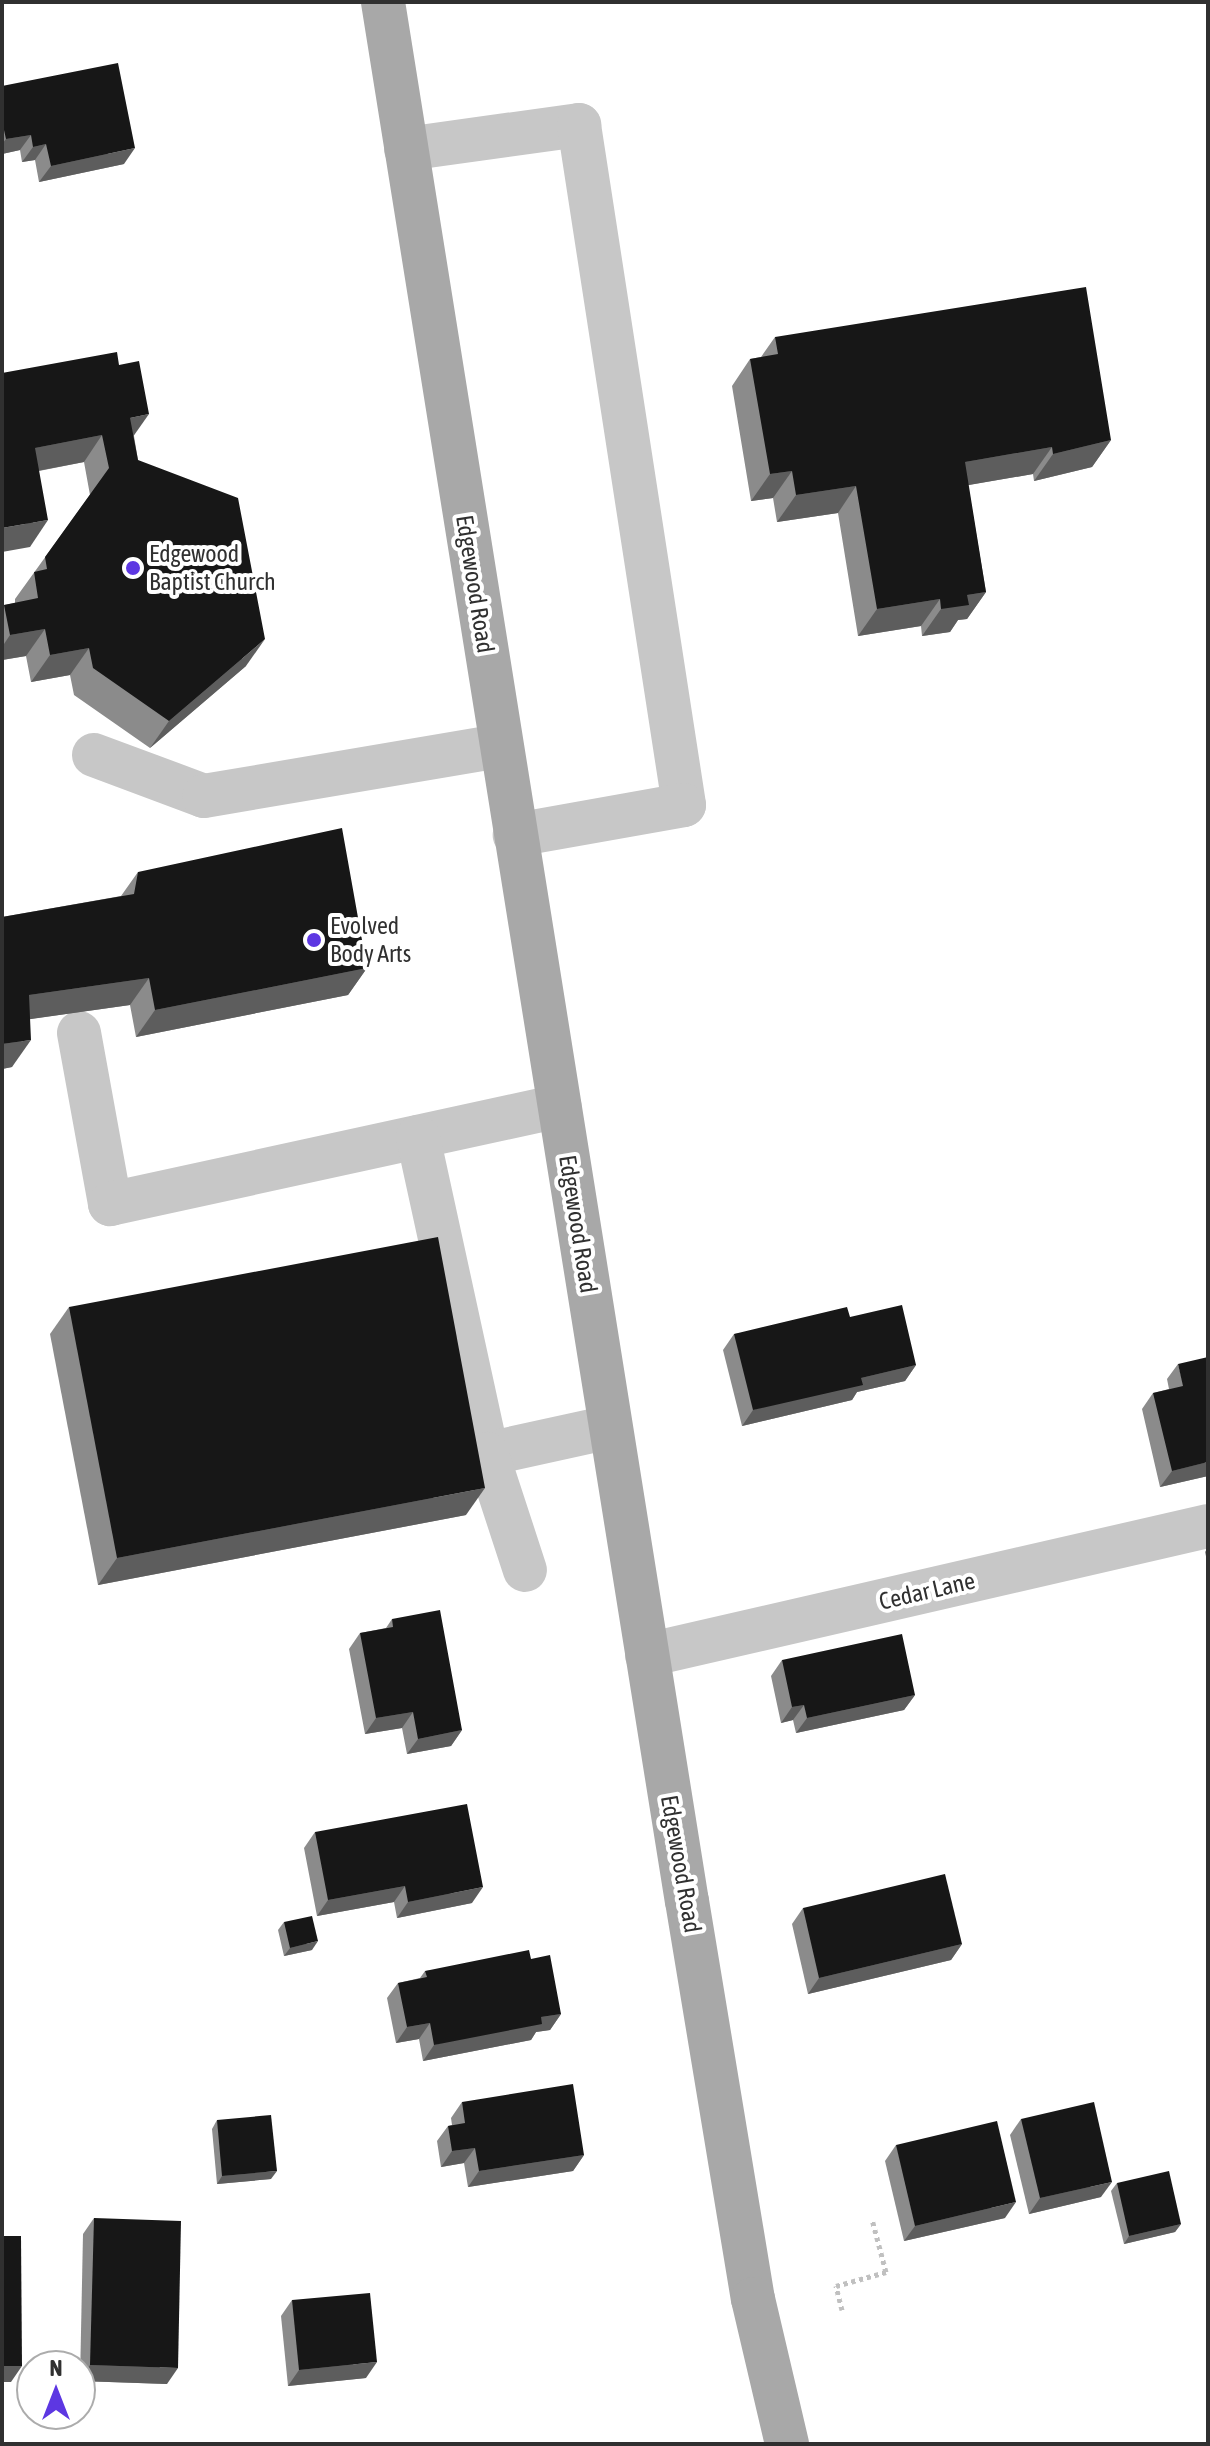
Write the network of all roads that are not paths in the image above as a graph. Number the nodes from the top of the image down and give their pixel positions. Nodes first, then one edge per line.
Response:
1 (383, 2) edge
2 (406, 149) junction
3 (501, 746) junction
4 (94, 755) dead end
5 (515, 835) junction
6 (79, 1033) edge
7 (559, 1106) junction
8 (418, 1137) junction
9 (610, 1427) junction
10 (487, 1454) junction
11 (1208, 1526) edge
12 (525, 1570) dead end
13 (647, 1655) junction
14 (787, 2444) edge

1 - 2 main road, Edgewood Road
2 - 3 main road, Edgewood Road
2 - 5 street
3 - 4 street
3 - 5 main road, Edgewood Road
5 - 7 main road, Edgewood Road
6 - 8 street
7 - 8 street
7 - 9 main road, Edgewood Road
8 - 10 street
9 - 10 street
9 - 13 main road, Edgewood Road
10 - 12 street
11 - 13 street, Cedar Lane
13 - 14 main road, Edgewood Road

